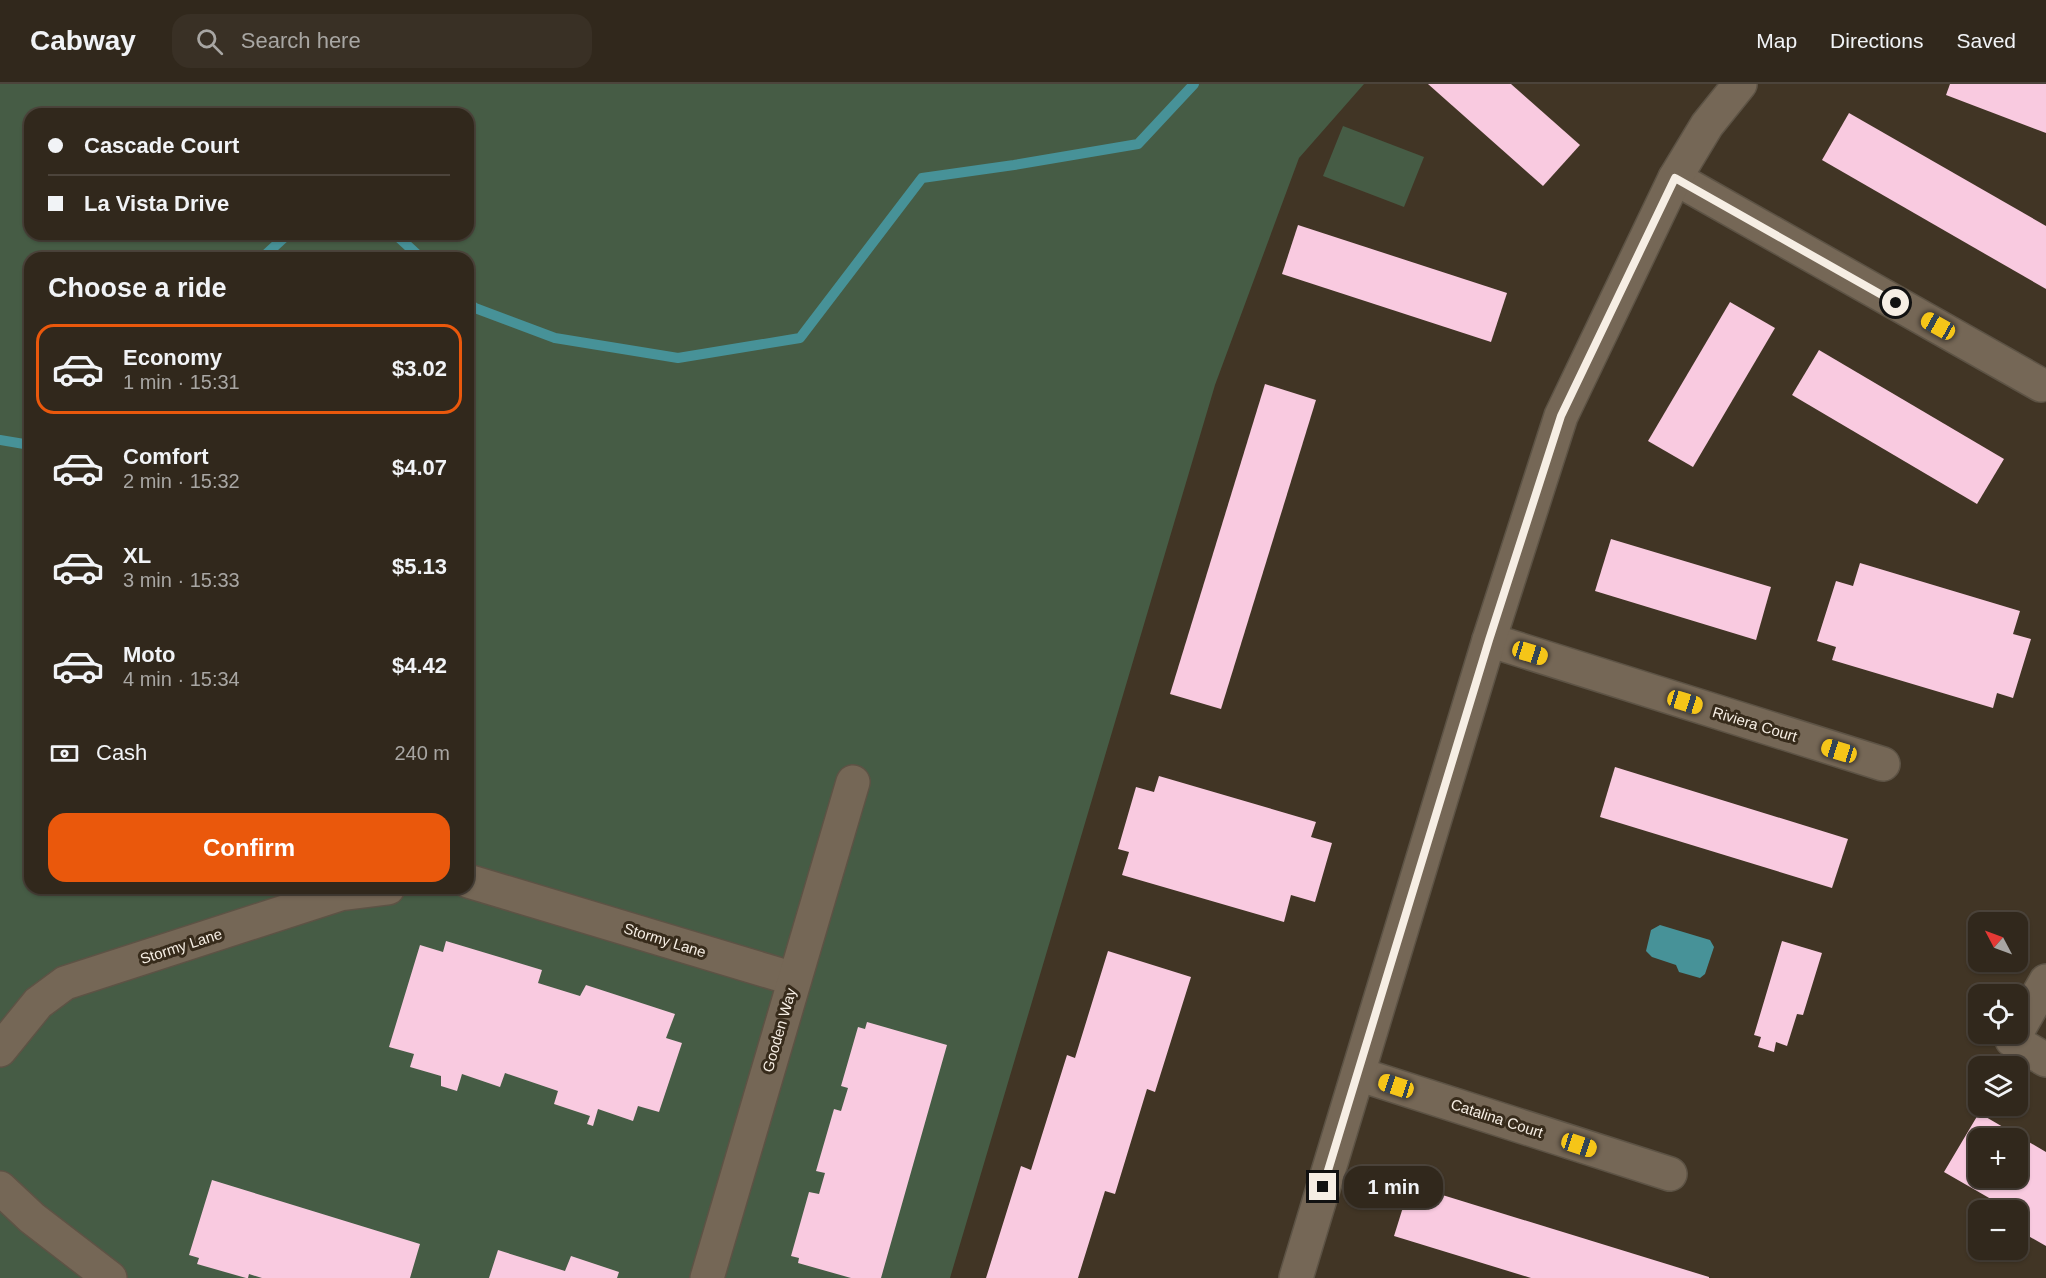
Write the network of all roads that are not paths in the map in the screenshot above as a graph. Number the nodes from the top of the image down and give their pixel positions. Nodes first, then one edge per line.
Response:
1 (1740, 84) edge
2 (1675, 178) junction
3 (2041, 385) dead end
4 (1489, 640) junction
5 (1884, 764) dead end
6 (853, 782) dead end
7 (474, 883) edge
8 (340, 894) edge
9 (794, 979) junction
10 (2046, 981) edge
11 (2028, 1012) edge
12 (2019, 1044) edge
13 (0, 1050) edge
14 (2046, 1060) edge
15 (1358, 1074) junction
16 (1670, 1174) dead end
17 (0, 1188) edge
18 (110, 1278) edge
19 (707, 1278) edge
20 (1296, 1278) edge

1 - 2 street
2 - 3 street
2 - 4 street
4 - 5 street, Riviera Court
4 - 15 street
6 - 9 street, Gooden Way
7 - 9 street, Stormy Lane
8 - 13 street, Stormy Lane
9 - 19 street, Gooden Way
10 - 11 street
12 - 14 street
15 - 16 street, Catalina Court
15 - 20 street
17 - 18 street

